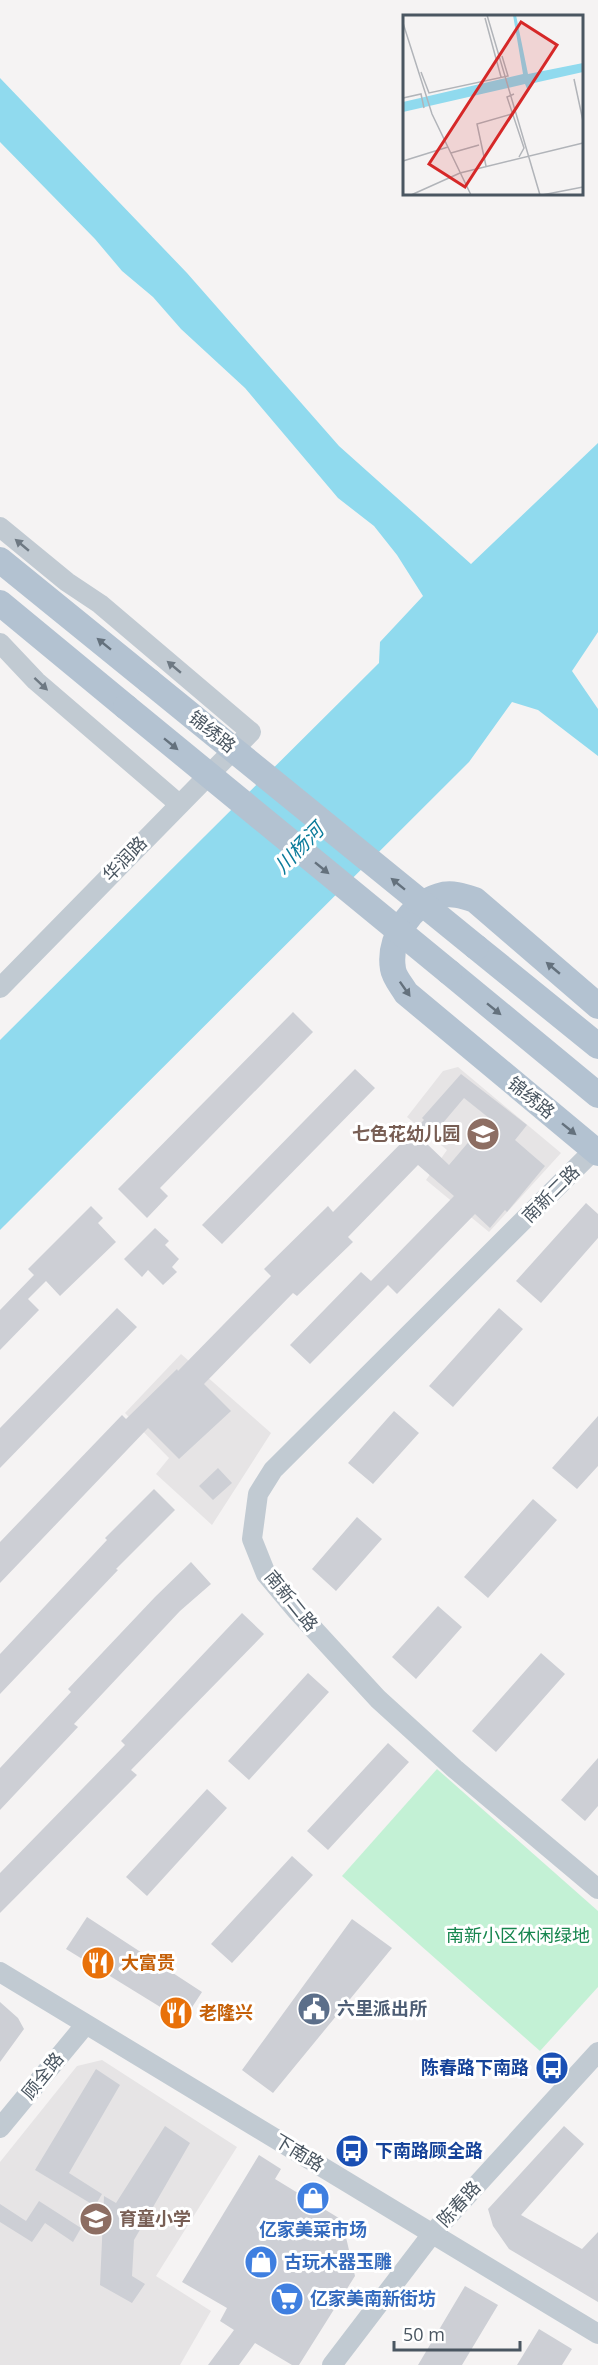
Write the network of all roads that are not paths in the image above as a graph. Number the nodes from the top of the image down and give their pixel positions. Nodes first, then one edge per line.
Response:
1 (0, 527) edge
2 (0, 560) edge
3 (0, 603) edge
4 (0, 642) edge
5 (179, 804) junction
6 (0, 988) edge
7 (598, 1006) edge
8 (598, 1046) edge
9 (598, 1095) edge
10 (596, 1152) edge
11 (598, 1889) edge
12 (0, 1972) edge
13 (86, 2024) junction
14 (598, 2052) edge
15 (0, 2128) edge
16 (432, 2234) junction
17 (598, 2334) edge
18 (332, 2365) edge

5 -> 1 street, 华润路
8 -> 2 main road, 锦绣路, bridge
3 -> 9 main road, 锦绣路, bridge
4 -> 5 street
5 - 6 street, 华润路
7 -> 10 main road, 锦绣路
10 - 11 street, 南新二路
12 - 13 street, 下南路
13 - 15 street, 顾全路
13 - 16 street, 下南路
14 - 16 street, 陈春路
16 - 17 street, 下南路
16 - 18 street, 陈春路

